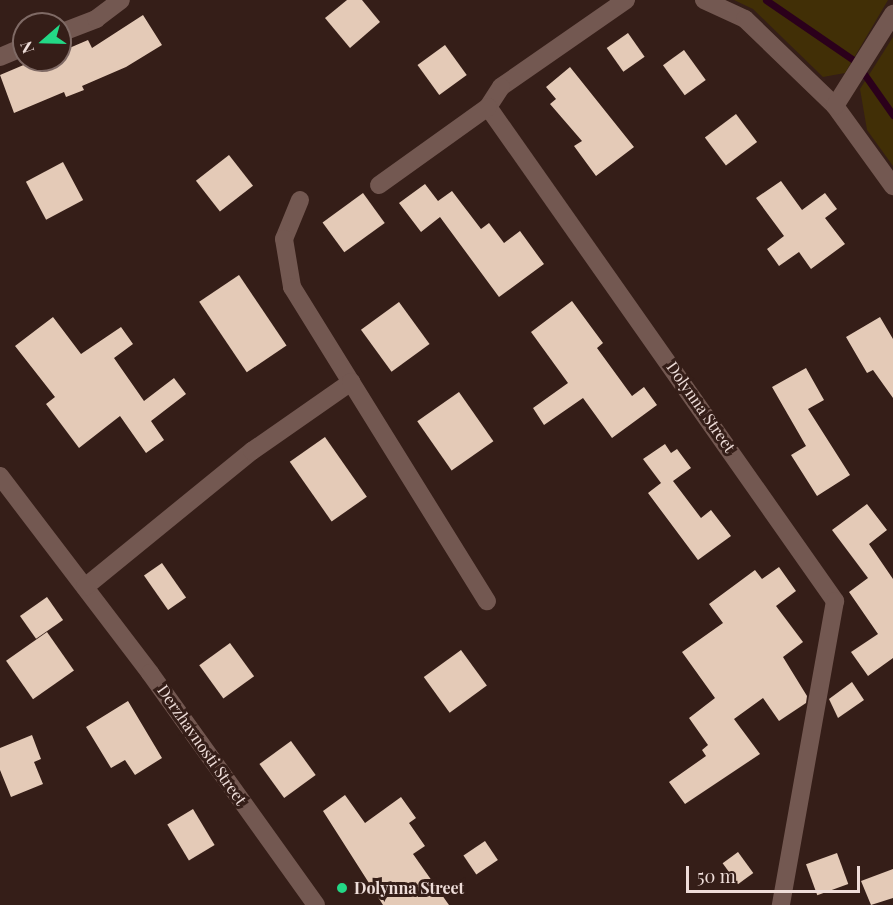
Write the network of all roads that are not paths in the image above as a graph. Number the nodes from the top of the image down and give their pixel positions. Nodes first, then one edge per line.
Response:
1 (121, 0) edge
2 (626, 0) edge
3 (704, 0) edge
4 (893, 14) edge
5 (72, 28) edge
6 (835, 106) junction
7 (488, 107) junction
8 (379, 185) dead end
9 (893, 186) edge
10 (300, 200) dead end
11 (351, 382) junction
12 (0, 476) edge
13 (85, 587) junction
14 (487, 601) dead end
15 (316, 905) edge
16 (781, 905) edge

1 - 5 street
2 - 7 street
3 - 6 street
4 - 6 street
6 - 9 street
7 - 8 street
7 - 16 street, Dolynna Street
10 - 11 street
11 - 13 street
11 - 14 street
12 - 13 street, Derzhavnosti Street
13 - 15 street, Derzhavnosti Street

